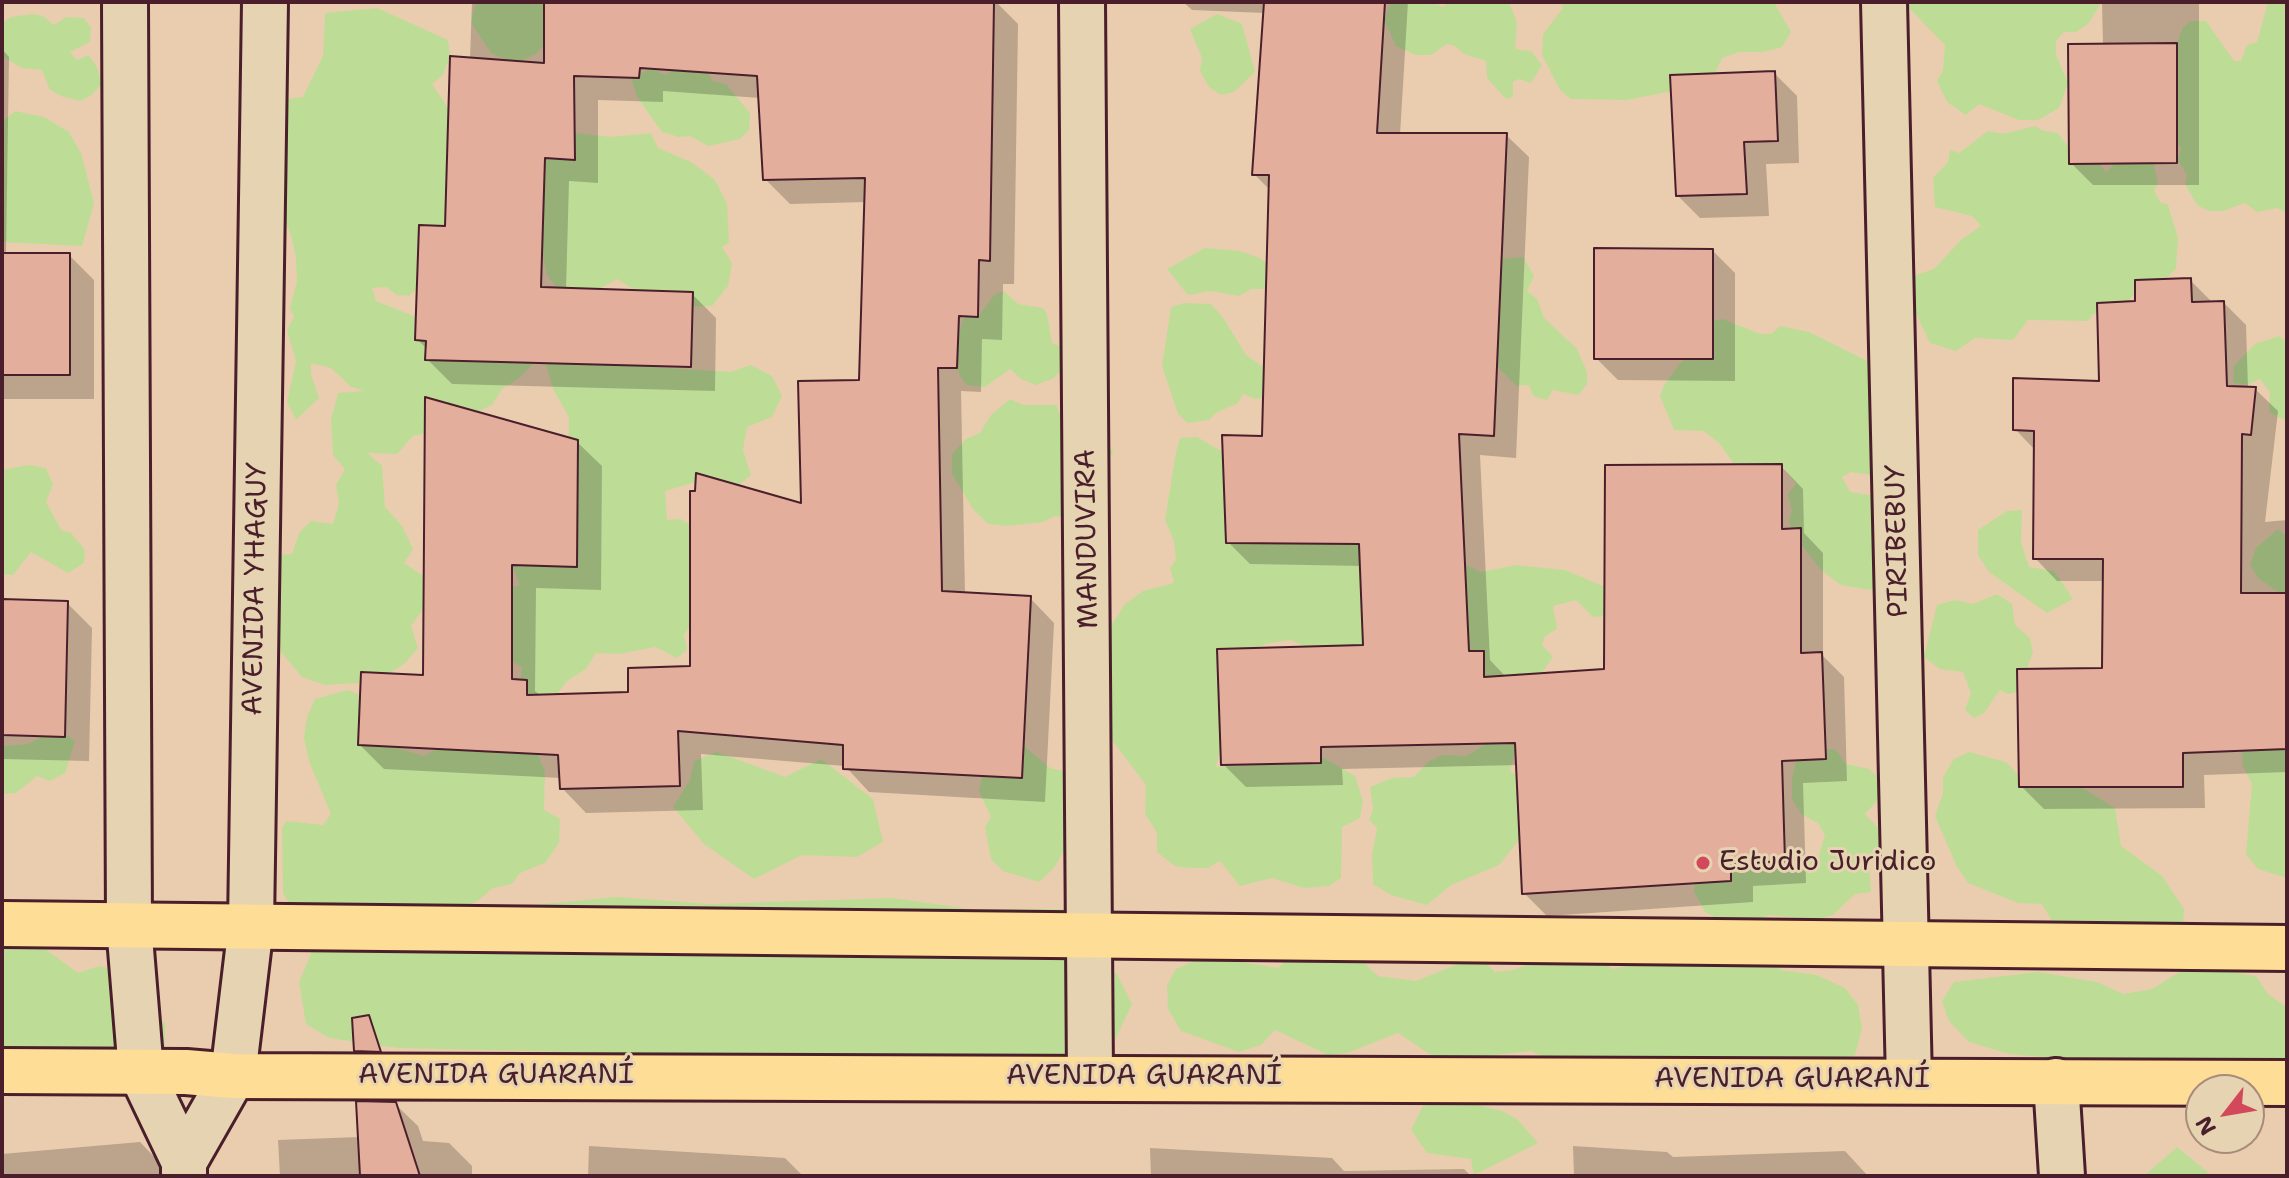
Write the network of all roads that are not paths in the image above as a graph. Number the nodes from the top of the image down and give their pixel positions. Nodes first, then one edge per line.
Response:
1 (125, 2) edge
2 (265, 2) edge
3 (1082, 2) edge
4 (1884, 2) edge
5 (2, 924) edge
6 (129, 925) junction
7 (251, 925) junction
8 (1091, 935) junction
9 (1908, 944) junction
10 (2287, 948) edge
11 (2, 1071) edge
12 (141, 1072) junction
13 (233, 1076) junction
14 (1090, 1076) junction
15 (1909, 1081) junction
16 (2056, 1081) junction
17 (2287, 1083) edge
18 (184, 1169) edge
19 (2062, 1176) edge

1 - 6 street, AVENIDA YHAGUY
2 - 7 street, AVENIDA YHAGUY
3 - 8 street, MANDUVIRA
4 - 9 street, PIRIBEBUY
5 - 6 main road
6 - 7 main road
6 - 12 street, AVENIDA YHAGUY
7 - 8 main road
7 - 13 street, AVENIDA YHAGUY
8 - 9 main road
8 - 14 street, MANDUVIRA
9 - 10 main road
9 - 15 street, PIRIBEBUY
11 - 12 main road, AVENIDA GUARANÍ
12 - 13 main road, AVENIDA GUARANÍ
12 - 18 street, AVENIDA YHAGUY
13 - 14 main road, AVENIDA GUARANÍ
13 - 18 street, AVENIDA YHAGUY
14 - 15 main road, AVENIDA GUARANÍ
15 - 16 main road, AVENIDA GUARANÍ
16 - 17 main road, AVENIDA GUARANÍ
16 - 19 street

